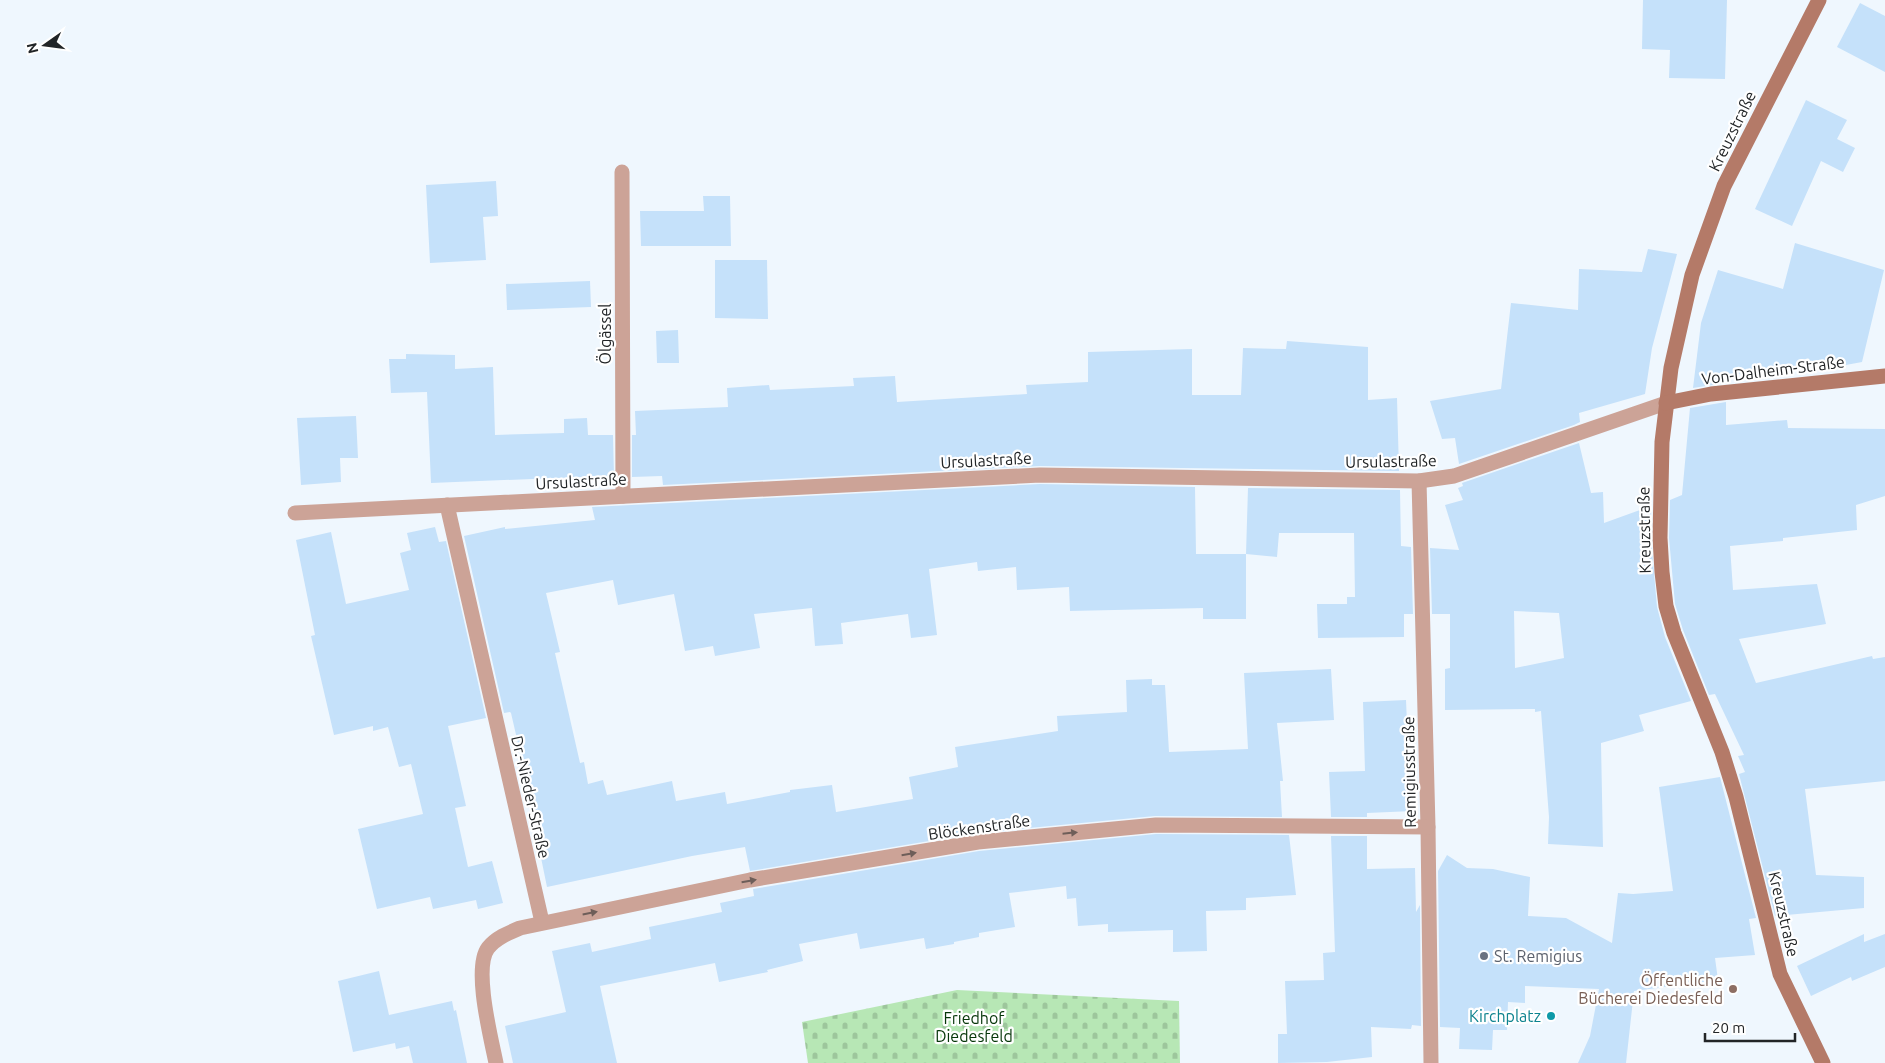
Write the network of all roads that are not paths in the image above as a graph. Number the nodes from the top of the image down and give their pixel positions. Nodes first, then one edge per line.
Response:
1 (1819, 0) edge
2 (622, 172) dead end
3 (1885, 376) edge
4 (1666, 403) junction
5 (1419, 481) junction
6 (623, 496) junction
7 (447, 505) junction
8 (295, 513) dead end
9 (1428, 827) junction
10 (542, 922) junction
11 (496, 1063) edge
12 (1431, 1063) edge
13 (1823, 1063) edge

1 - 4 street, Kreuzstraße
2 - 6 street, Ölgässel
3 - 4 street, Von-Dalheim-Straße
4 - 5 street, Ursulastraße
4 - 13 street, Kreuzstraße
5 - 6 street, Ursulastraße
5 - 9 street, Remigiusstraße
6 - 7 street, Ursulastraße
7 - 8 street, Ursulastraße
7 - 10 street, Dr.-Nieder-Straße
10 -> 9 street, Blöckenstraße
9 - 12 street, Remigiusstraße
10 - 11 street

